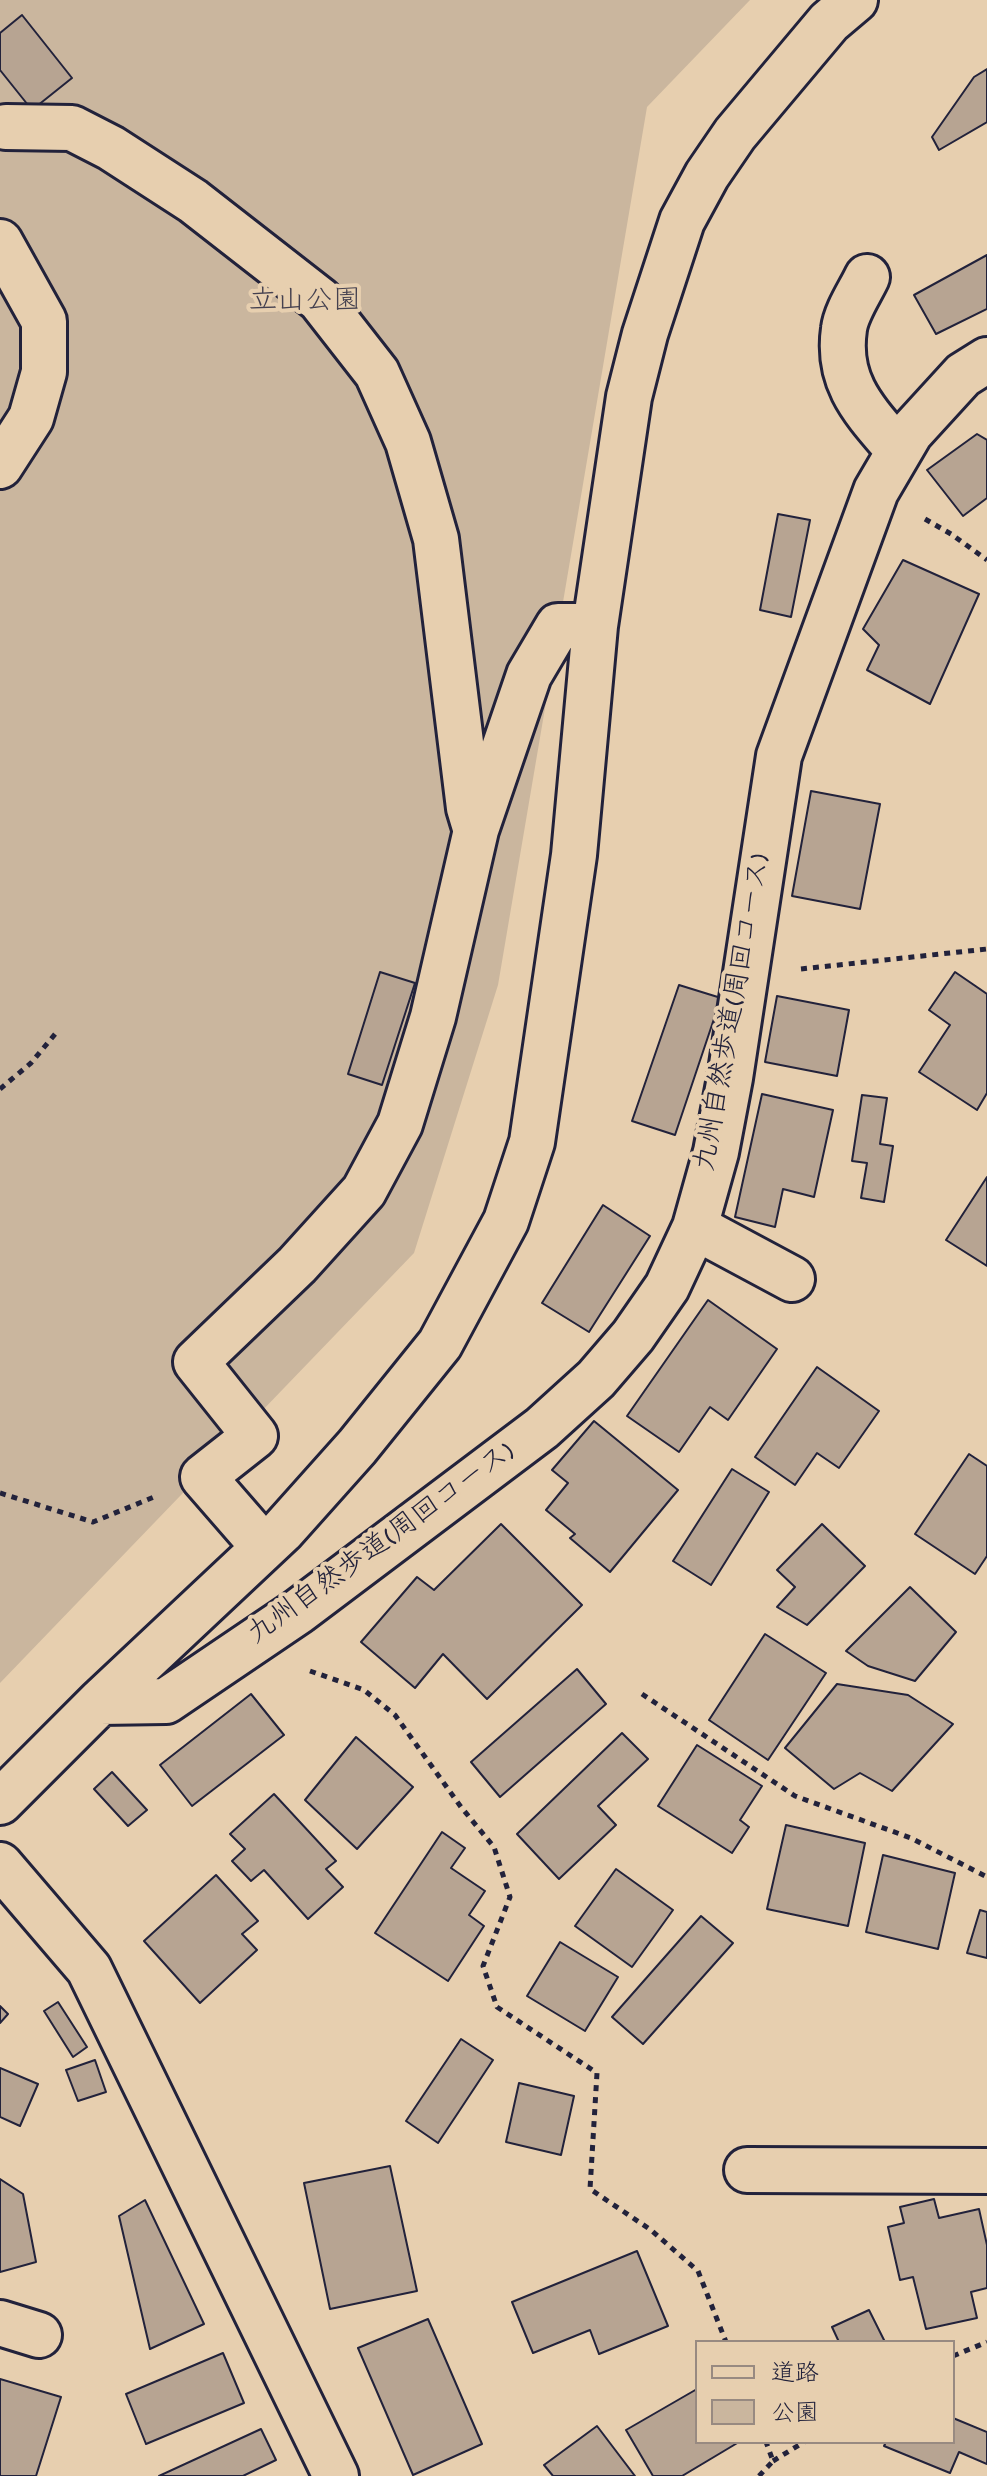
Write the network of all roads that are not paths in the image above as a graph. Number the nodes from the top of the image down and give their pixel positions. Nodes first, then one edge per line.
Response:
1 (855, 0) edge
2 (2, 127) edge
3 (0, 242) edge
4 (867, 277) dead end
5 (987, 360) edge
6 (899, 451) junction
7 (0, 466) edge
8 (595, 626) junction
9 (476, 830) junction
10 (695, 1227) junction
11 (792, 1279) dead end
12 (263, 1546) junction
13 (100, 1702) junction
14 (0, 1802) edge
15 (5, 1878) edge
16 (747, 2170) dead end
17 (987, 2171) edge
18 (336, 2476) edge

1 - 8 street
2 - 9 street
3 - 7 street
4 - 6 street
5 - 6 street, 九州自然歩道(周回コース)
6 - 10 street, 九州自然歩道(周回コース)
8 - 9 street
8 - 12 street
9 - 12 street
10 - 11 street
10 - 13 street, 九州自然歩道(周回コース)
12 - 13 street
13 - 14 street
15 - 18 street
16 - 17 street

